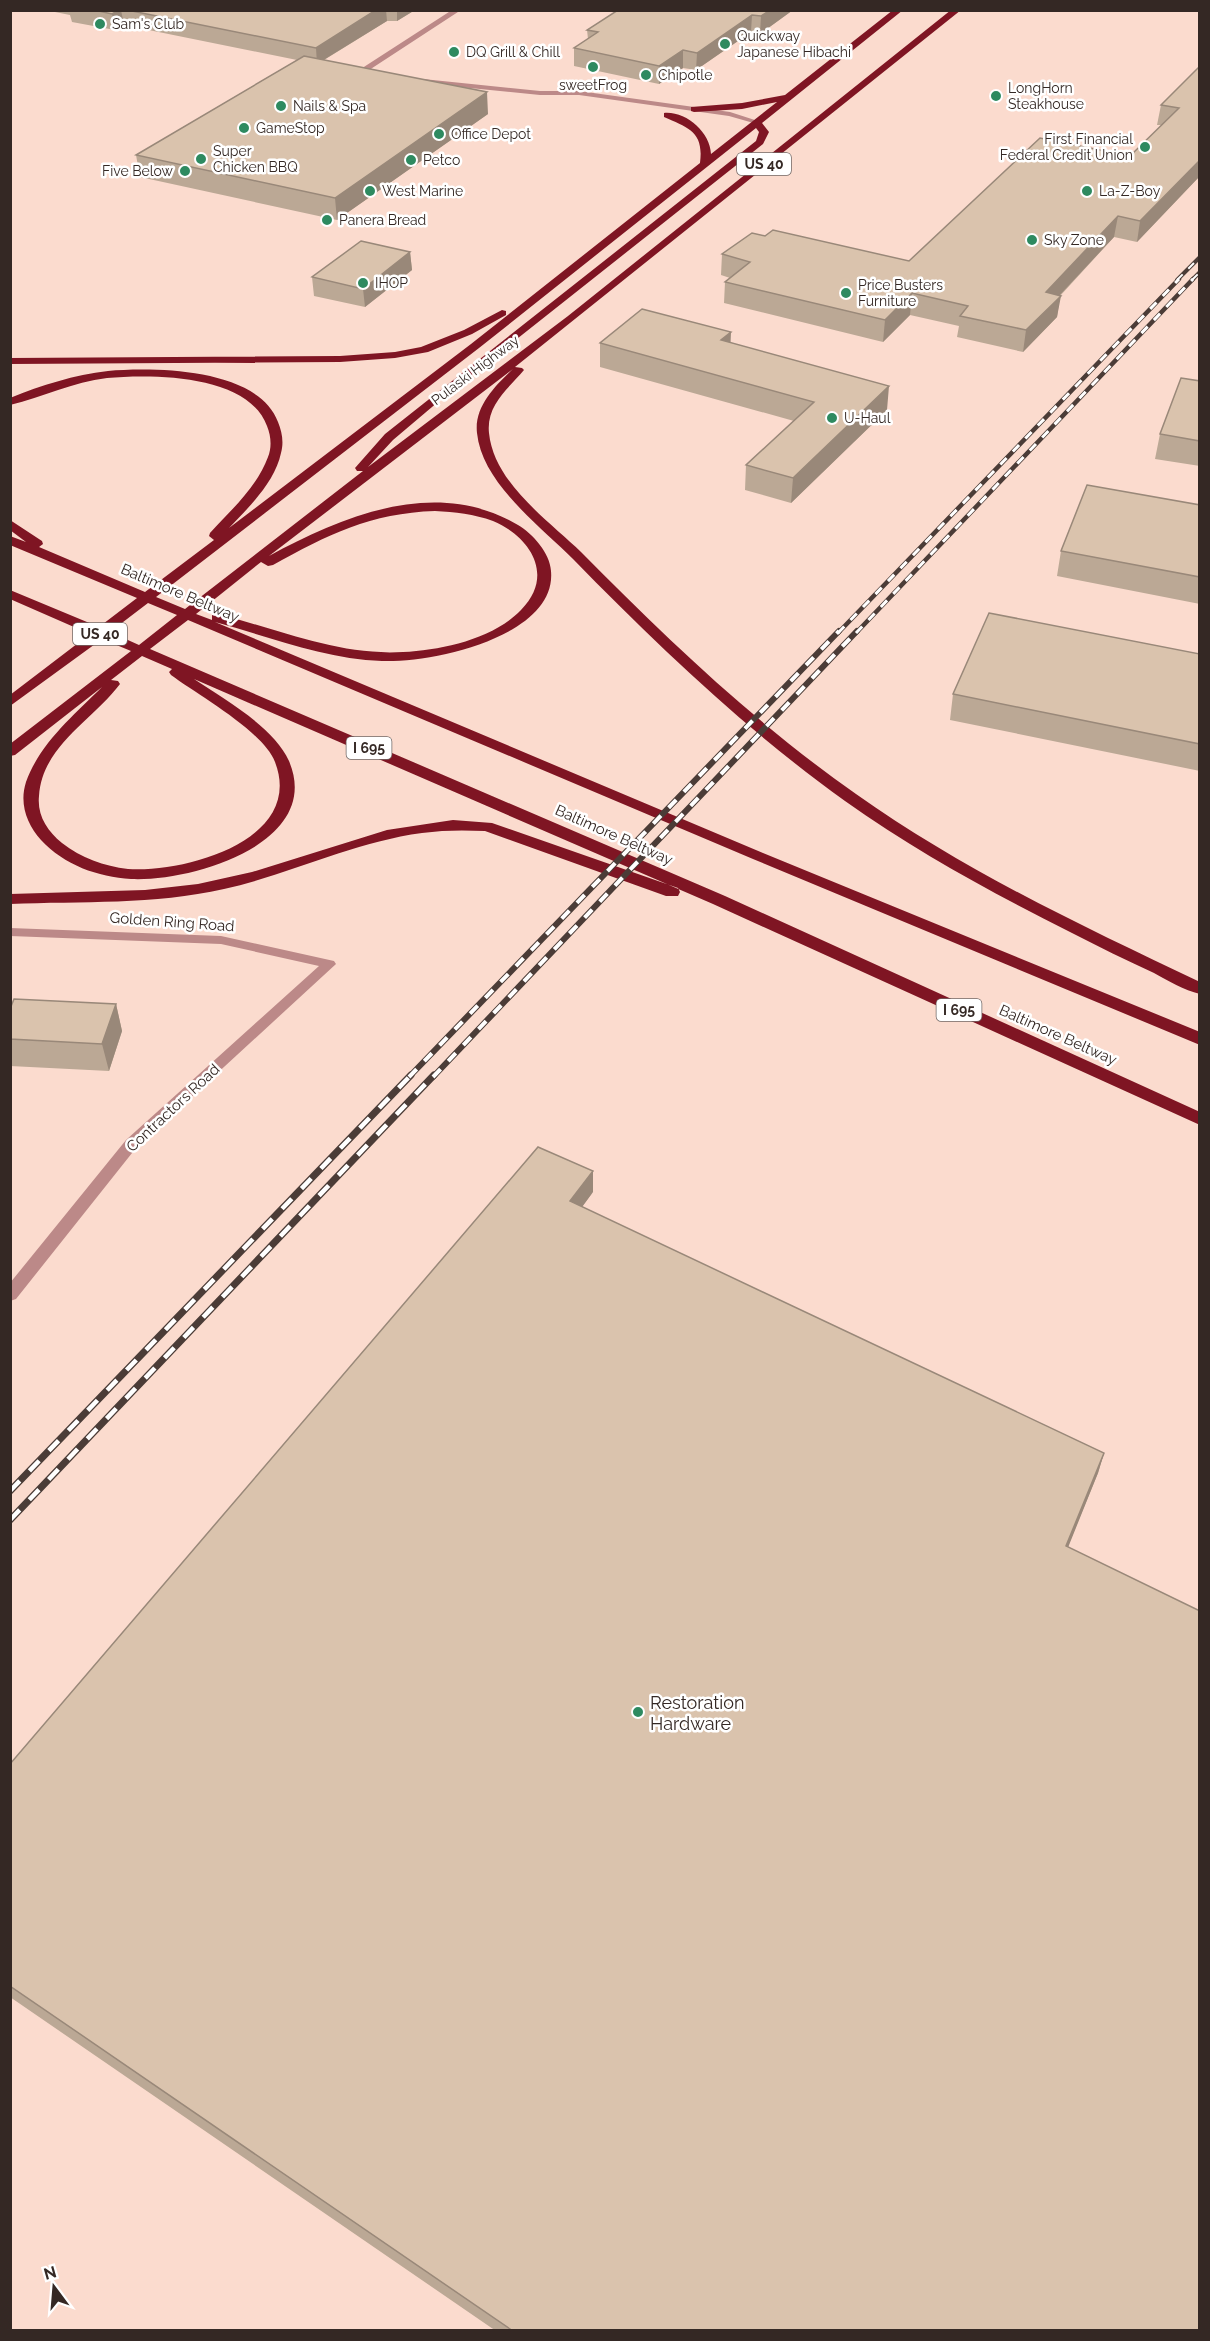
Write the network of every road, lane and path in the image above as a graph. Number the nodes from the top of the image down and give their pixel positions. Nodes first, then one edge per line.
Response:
1 (459, 10) edge
2 (899, 10) edge
3 (957, 10) edge
4 (369, 75) edge
5 (414, 80) edge
6 (540, 93) junction
7 (792, 96) junction
8 (694, 110) junction
9 (667, 115) junction
10 (758, 122) junction
11 (705, 164) junction
12 (558, 280) junction
13 (572, 318) junction
14 (10, 361) edge
15 (10, 402) edge
16 (326, 506) junction
17 (10, 524) edge
18 (10, 540) edge
19 (60, 561) junction
20 (189, 567) junction
21 (227, 583) junction
22 (10, 594) edge
23 (160, 602) junction
24 (10, 605) edge
25 (42, 611) junction
26 (155, 639) junction
27 (196, 680) junction
28 (10, 702) edge
29 (10, 752) edge
30 (10, 899) edge
31 (717, 903) junction
32 (10, 932) edge
33 (329, 964) joint
34 (1200, 988) edge
35 (1200, 1039) edge
36 (1200, 1119) edge
37 (10, 1296) edge

1 - 4 street
2 - 7 highway, Pulaski Highway / US 40
3 - 13 highway, Pulaski Highway / US 40
5 - 6 street
6 - 8 street
6 - 9 street
7 - 8 highway
7 - 10 highway, Pulaski Highway / US 40
8 - 10 street
9 - 10 street
9 - 11 highway
10 - 11 highway, Pulaski Highway / US 40
10 - 16 highway
11 - 12 highway, Pulaski Highway / US 40
12 - 14 highway
12 - 20 highway, Pulaski Highway / US 40
13 - 16 highway, Pulaski Highway / US 40
13 - 34 highway
15 - 20 highway
16 - 21 highway, Pulaski Highway / US 40
17 - 19 highway
18 - 19 highway, Baltimore Beltway
19 - 23 highway, Baltimore Beltway
20 - 28 highway, Pulaski Highway / US 40
21 - 23 highway
21 - 26 highway, Pulaski Highway / US 40
22 - 25 highway
23 - 35 highway, Baltimore Beltway
24 - 25 highway
25 - 27 highway
26 - 27 highway
26 - 29 highway, Pulaski Highway / US 40
27 - 31 highway, Baltimore Beltway / I 695
30 - 31 highway
31 - 36 highway, Baltimore Beltway / I 695
32 - 33 street, Golden Ring Road
33 - 37 street, Contractors Road

